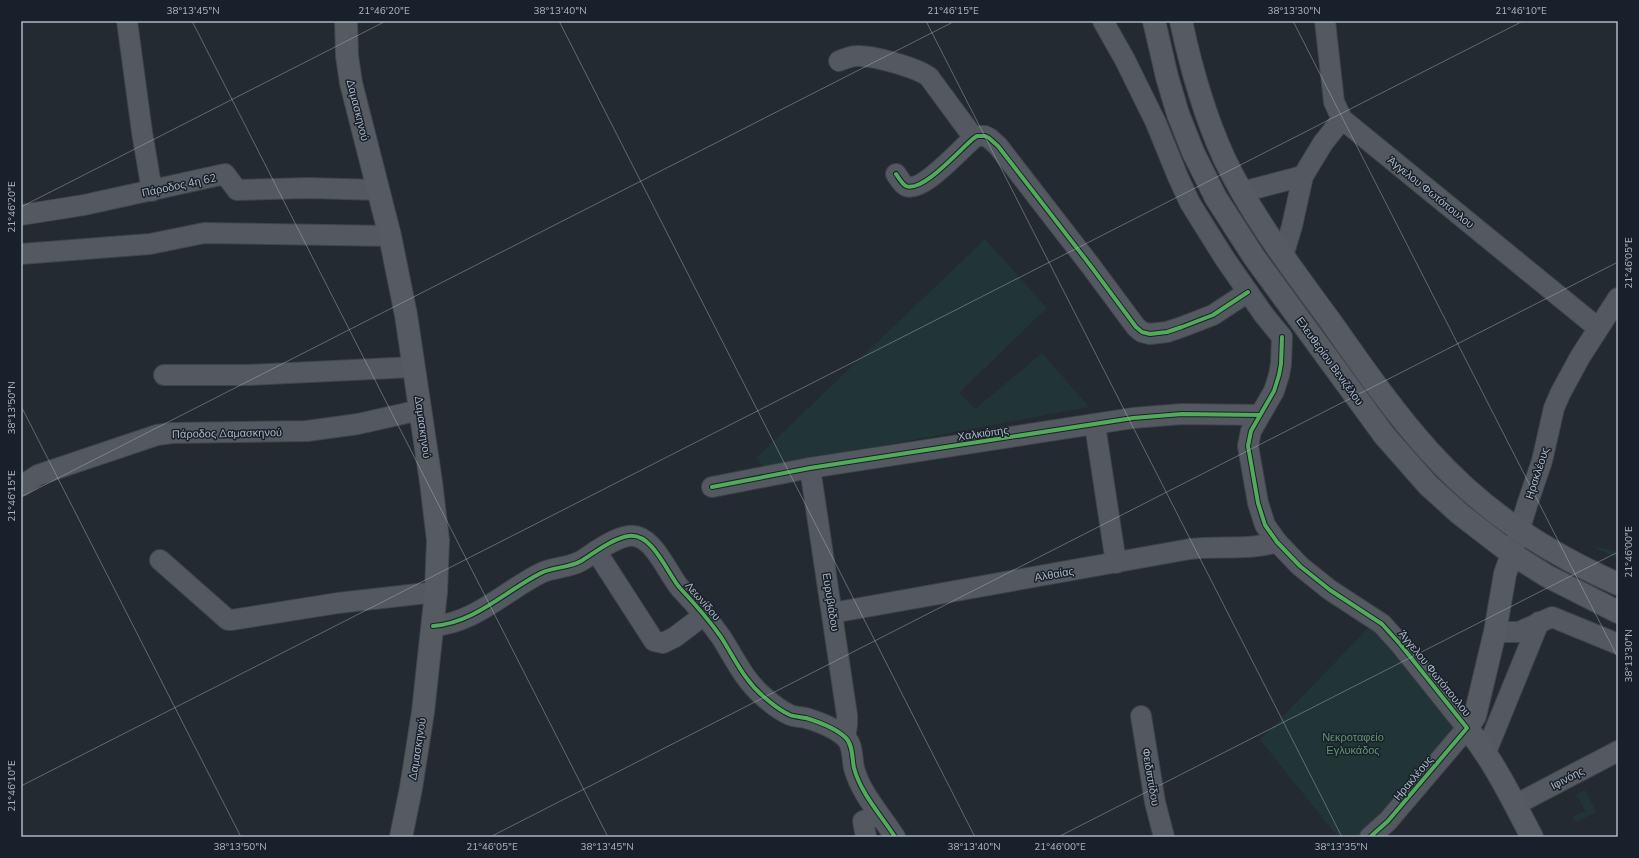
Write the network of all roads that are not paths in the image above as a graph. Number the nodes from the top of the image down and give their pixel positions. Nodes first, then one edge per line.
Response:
1 (127, 21) edge
2 (346, 21) edge
3 (1103, 21) edge
4 (1154, 21) edge
5 (1181, 21) edge
6 (1325, 21) edge
7 (839, 61) dead end
8 (1342, 119) junction
9 (974, 138) junction
10 (896, 174) dead end
11 (1303, 176) junction
12 (379, 190) junction
13 (152, 191) junction
14 (1242, 192) junction
15 (21, 215) edge
16 (390, 236) junction
17 (21, 254) edge
18 (1283, 256) junction
19 (1248, 292) junction
20 (1618, 298) edge
21 (1298, 318) junction
22 (1598, 328) junction
23 (1282, 338) junction
24 (414, 367) junction
25 (164, 375) dead end
26 (420, 410) junction
27 (1260, 415) junction
28 (1095, 425) junction
29 (21, 466) edge
30 (810, 468) junction
31 (38, 475) junction
32 (21, 486) edge
33 (712, 487) dead end
34 (1519, 531) junction
35 (1277, 542) junction
36 (596, 551) junction
37 (1512, 554) junction
38 (160, 560) dead end
39 (1116, 563) junction
40 (1618, 584) edge
41 (436, 592) junction
42 (1618, 612) edge
43 (832, 613) junction
44 (704, 615) junction
45 (1538, 622) junction
46 (433, 626) junction
47 (1495, 632) junction
48 (1618, 644) edge
49 (1141, 716) dead end
50 (1467, 728) junction
51 (845, 737) junction
52 (1618, 751) edge
53 (1486, 752) junction
54 (1515, 805) junction
55 (879, 815) junction
56 (401, 837) edge
57 (866, 837) edge
58 (895, 837) edge
59 (1164, 837) edge
60 (1370, 837) edge
61 (1532, 837) edge

1 - 13 street
2 - 12 main road, Δαμασκηνού
3 - 19 street
4 - 21 main road, Ελευθερίου Βενιζέλου
5 - 14 main road
6 - 8 street, Άγγελου Φωτόπουλου
7 - 9 street
8 - 11 street
8 - 22 street, Άγγελου Φωτόπουλου
9 - 10 street
9 - 19 street
11 - 14 street
11 - 18 street
12 - 13 street, Πάροδος 4η 62
12 - 16 main road, Δαμασκηνού
13 - 15 street, Πάροδος 4η 62
14 - 18 main road
16 - 17 street
16 - 24 main road, Δαμασκηνού
18 - 34 main road
19 - 23 street
20 - 22 street, Ηρακλέους
21 - 23 street
21 - 37 main road, Ελευθερίου Βενιζέλου
22 - 34 street, Ηρακλέους
23 - 27 street, Άγγελου Φωτόπουλου
24 - 25 street
24 - 26 main road, Δαμασκηνού
26 - 31 street, Πάροδος Δαμασκηνού
26 - 41 main road, Δαμασκηνού
27 - 28 street, Χαλκιόπης
27 - 35 street, Άγγελου Φωτόπουλου
28 - 30 street, Χαλκιόπης
28 - 39 street
29 - 31 street
30 - 33 street, Χαλκιόπης
30 - 43 street, Ευρυβιάδου
31 - 32 street, Πάροδος Δαμασκηνού
34 - 37 street, Ηρακλέους
34 - 40 main road
35 - 39 street, Αλθαίας
35 - 50 street, Άγγελου Φωτόπουλου
36 - 44 street, Λεωνίδου
36 - 44 street
36 - 46 street, Λεωνίδου
37 - 42 main road, Ελευθερίου Βενιζέλου
37 - 47 main road, Ηρακλέους
38 - 41 street
39 - 43 street, Αλθαίας
41 - 46 main road, Δαμασκηνού
43 - 51 street, Ευρυβιάδου
44 - 51 street, Λεωνίδου
45 - 47 street
45 - 48 street
45 - 53 street
46 - 56 main road, Δαμασκηνού
47 - 50 main road, Ηρακλέους
49 - 59 street, Φειδιππίδου
50 - 53 main road
50 - 60 street, Ηρακλέους
51 - 55 street
52 - 54 street, Ιφινόης
53 - 54 main road
54 - 61 main road
55 - 57 street
55 - 58 street

